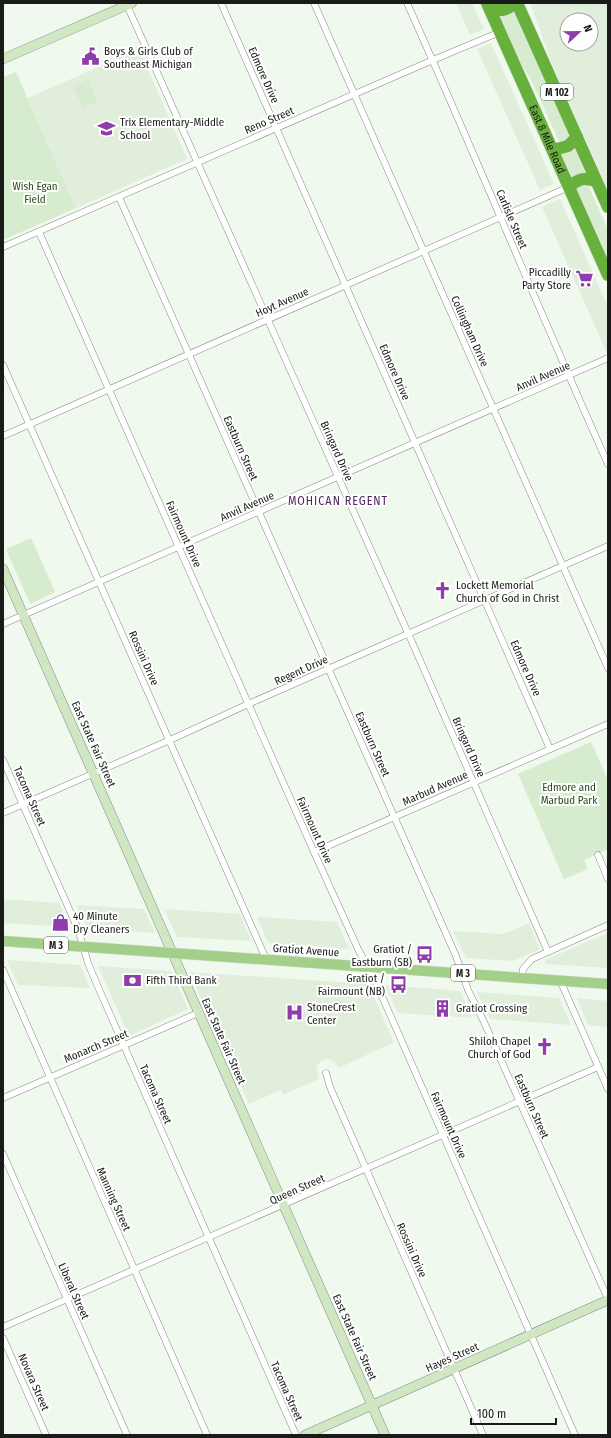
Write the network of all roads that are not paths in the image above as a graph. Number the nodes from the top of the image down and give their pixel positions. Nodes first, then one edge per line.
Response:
1 (221, 3) edge
2 (314, 3) edge
3 (407, 3) edge
4 (514, 3) edge
5 (517, 3) edge
6 (129, 4) edge
7 (488, 6) edge
8 (500, 32) junction
9 (3, 59) edge
10 (433, 60) junction
11 (354, 94) junction
12 (276, 128) junction
13 (577, 137) junction
14 (553, 150) junction
15 (197, 162) junction
16 (596, 181) junction
17 (569, 187) junction
18 (118, 197) junction
19 (608, 207) edge
20 (500, 217) junction
21 (39, 232) junction
22 (3, 247) edge
23 (424, 250) junction
24 (608, 275) edge
25 (346, 285) junction
26 (267, 319) junction
27 (189, 354) junction
28 (608, 358) edge
29 (3, 366) edge
30 (568, 376) junction
31 (109, 389) junction
32 (494, 409) junction
33 (29, 424) junction
34 (3, 436) edge
35 (415, 443) junction
36 (608, 464) edge
37 (338, 477) junction
38 (259, 512) junction
39 (608, 546) edge
40 (179, 547) junction
41 (564, 566) junction
42 (3, 569) edge
43 (99, 582) junction
44 (485, 600) junction
45 (23, 615) junction
46 (3, 624) edge
47 (408, 634) junction
48 (329, 668) junction
49 (608, 668) edge
50 (249, 703) junction
51 (608, 724) edge
52 (170, 740) junction
53 (550, 749) junction
54 (3, 760) edge
55 (94, 773) junction
56 (474, 782) junction
57 (23, 804) junction
58 (3, 813) edge
59 (394, 817) junction
60 (314, 852) junction
61 (598, 855) dead end
62 (608, 879) edge
63 (608, 925) edge
64 (3, 941) edge
65 (82, 946) junction
66 (172, 952) junction
67 (548, 952) junction
68 (266, 959) junction
69 (366, 966) junction
70 (3, 970) edge
71 (462, 973) junction
72 (522, 978) junction
73 (560, 980) junction
74 (608, 984) edge
75 (198, 1013) junction
76 (124, 1045) junction
77 (598, 1067) junction
78 (326, 1073) dead end
79 (50, 1077) junction
80 (608, 1089) edge
81 (3, 1098) edge
82 (519, 1102) junction
83 (443, 1136) junction
84 (3, 1154) edge
85 (366, 1169) junction
86 (283, 1206) junction
87 (209, 1238) junction
88 (135, 1270) junction
89 (67, 1300) junction
90 (608, 1300) edge
91 (3, 1328) edge
92 (531, 1335) junction
93 (3, 1338) edge
94 (454, 1369) junction
95 (372, 1406) junction
96 (46, 1435) edge
97 (127, 1435) edge
98 (207, 1435) edge
99 (296, 1435) edge
100 (305, 1435) edge
101 (385, 1435) edge
102 (483, 1435) edge
103 (575, 1435) edge

1 - 12 street, Edmore Drive
2 - 11 street, Collingham Drive
3 - 10 street, Carlisle Street
4 - 7 highway
5 - 13 highway, M 102
6 - 9 street
6 - 15 street, Bringard Drive
7 - 8 highway, East 8 Mile Road / M 102
8 - 10 street, Reno Street
8 - 14 highway, East 8 Mile Road / M 102
10 - 11 street, Reno Street
10 - 20 street, Carlisle Street
11 - 12 street, Reno Street
11 - 23 street, Collingham Drive
12 - 15 street, Reno Street
12 - 25 street, Edmore Drive
13 - 14 highway
13 - 16 highway, M 102
14 - 17 highway, East 8 Mile Road / M 102
15 - 18 street, Reno Street
15 - 26 street, Bringard Drive
16 - 17 highway
16 - 19 highway, M 102
17 - 20 street, Hoyt Avenue
17 - 24 highway, East 8 Mile Road / M 102
18 - 21 street, Reno Street
18 - 27 street, Eastburn Street
20 - 23 street, Hoyt Avenue
20 - 30 street, Carlisle Street
21 - 22 street, Reno Street
21 - 31 street, Fairmount Drive
23 - 25 street, Hoyt Avenue
23 - 32 street, Collingham Drive
25 - 26 street, Hoyt Avenue
25 - 35 street, Edmore Drive
26 - 27 street, Hoyt Avenue
26 - 37 street, Bringard Drive
27 - 31 street, Hoyt Avenue
27 - 38 street, Eastburn Street
28 - 30 street, Anvil Avenue
29 - 33 street, Rossini Drive
30 - 32 street, Anvil Avenue
30 - 36 street, Carlisle Street
31 - 33 street, Hoyt Avenue
31 - 40 street, Fairmount Drive
32 - 35 street, Anvil Avenue
32 - 41 street, Collingham Drive
33 - 34 street, Hoyt Avenue
33 - 43 street, Rossini Drive
35 - 37 street, Anvil Avenue
35 - 44 street, Edmore Drive
37 - 38 street, Anvil Avenue
37 - 47 street, Bringard Drive
38 - 40 street, Anvil Avenue
38 - 48 street, Eastburn Street
39 - 41 street, Regent Drive
40 - 43 street, Anvil Avenue
40 - 50 street, Fairmount Drive
41 - 44 street, Regent Drive
41 - 49 street, Collingham Drive
42 - 45 street, East State Fair Street
43 - 45 street, Anvil Avenue
43 - 52 street, Rossini Drive
44 - 47 street, Regent Drive
44 - 53 street, Edmore Drive
45 - 46 street, Anvil Avenue
45 - 55 street, East State Fair Street
47 - 48 street, Regent Drive
47 - 56 street, Bringard Drive
48 - 50 street, Regent Drive
48 - 59 street, Eastburn Street
50 - 52 street, Regent Drive
50 - 60 street, Fairmount Drive
51 - 53 street, Marbud Avenue
52 - 55 street, Regent Drive
52 - 68 street, Rossini Drive
53 - 56 street, Marbud Avenue
54 - 57 street, Tacoma Street
55 - 57 street, Regent Drive
55 - 66 street, East State Fair Street
56 - 59 street, Marbud Avenue
56 - 67 street, Bringard Drive
57 - 58 street, Regent Drive
57 - 65 street, Tacoma Street
59 - 60 street, Marbud Avenue
59 - 71 street, Eastburn Street
60 - 69 street, Fairmount Drive
61 - 62 street
63 - 67 street
64 - 65 main road, Gratiot Avenue / M 3
65 - 66 main road, Gratiot Avenue / M 3
65 - 76 street, Tacoma Street
66 - 68 main road, Gratiot Avenue / M 3
66 - 75 street, East State Fair Street
67 - 72 street
68 - 69 main road, Gratiot Avenue / M 3
69 - 71 main road, Gratiot Avenue / M 3
69 - 83 street, Fairmount Drive
70 - 79 street, Manning Street
71 - 72 main road, Gratiot Avenue / M 3
71 - 82 street, Eastburn Street
72 - 73 main road, Gratiot Avenue / M 3
73 - 74 main road, Gratiot Avenue / M 3
73 - 77 street
75 - 76 street, Monarch Street
75 - 86 street, East State Fair Street
76 - 79 street, Monarch Street
76 - 87 street, Tacoma Street
77 - 80 street
77 - 82 street, Queen Street
78 - 85 street, Rossini Drive
79 - 81 street, Monarch Street
79 - 88 street, Manning Street
82 - 83 street, Queen Street
82 - 90 street, Eastburn Street
83 - 85 street, Queen Street
83 - 92 street, Fairmount Drive
84 - 89 street, Liberal Street
85 - 86 street, Queen Street
85 - 94 street, Rossini Drive
86 - 87 street, Queen Street
86 - 95 street, East State Fair Street
87 - 88 street, Queen Street
87 - 99 street, Tacoma Street
88 - 89 street, Queen Street
88 - 98 street, Manning Street
89 - 91 street, Queen Street
89 - 97 street, Liberal Street
90 - 92 street, Hayes Street
92 - 94 street, Hayes Street
92 - 103 street, Fairmount Drive
93 - 96 street, Novara Street
94 - 95 street, Hayes Street
94 - 102 street, Rossini Drive
95 - 100 street, Hayes Street
95 - 101 street, East State Fair Street

